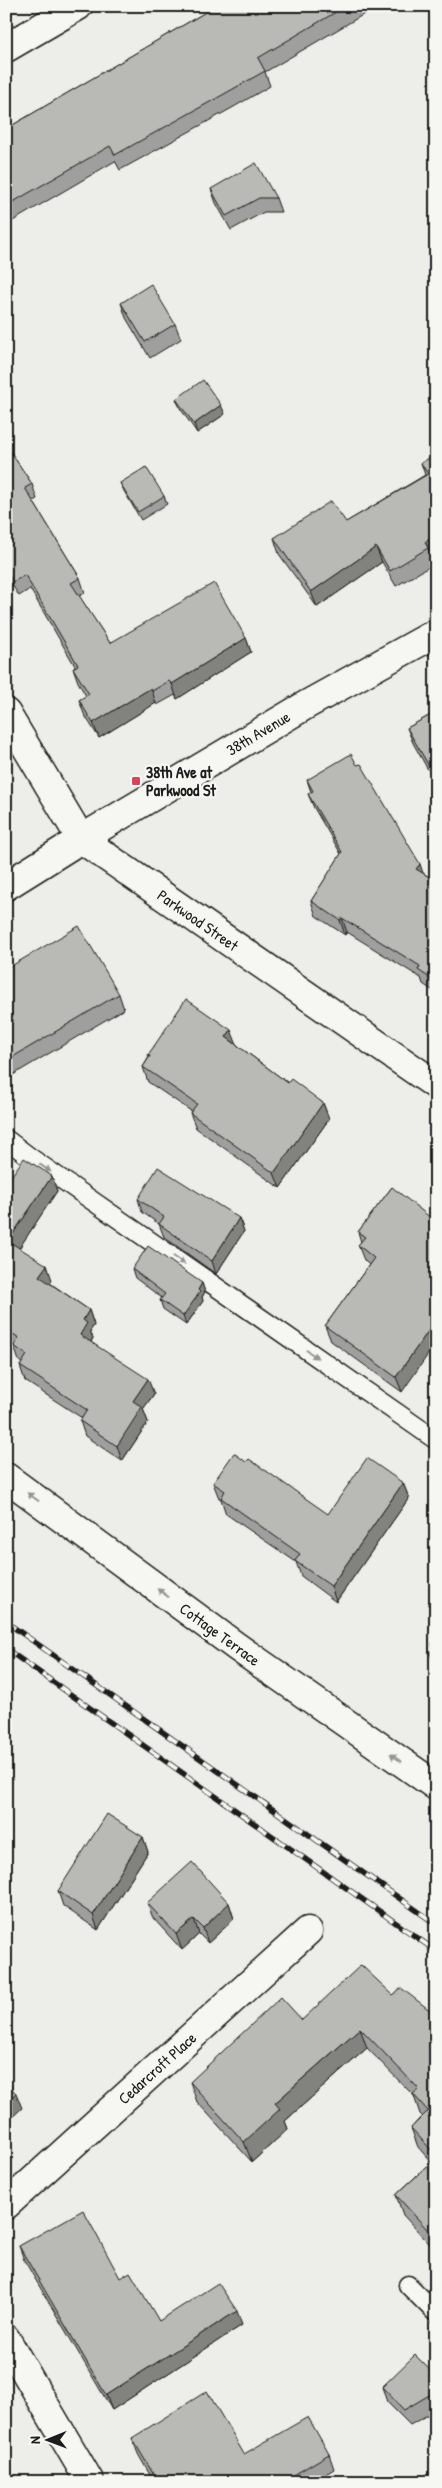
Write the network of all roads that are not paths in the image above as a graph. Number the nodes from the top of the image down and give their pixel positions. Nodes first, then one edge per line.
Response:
1 (78, 6) edge
2 (6, 48) edge
3 (436, 633) edge
4 (6, 713) edge
5 (80, 839) junction
6 (6, 886) edge
7 (436, 1085) edge
8 (6, 1139) edge
9 (436, 1440) edge
10 (6, 1477) edge
11 (436, 1786) edge
12 (308, 1931) dead end
13 (6, 2205) edge
14 (408, 2285) dead end
15 (436, 2313) edge
16 (6, 2339) edge
17 (90, 2482) edge

1 - 2 street
3 - 5 street, 38th Avenue
4 - 5 street, Parkwood Street
5 - 6 street, 38th Avenue
5 - 7 street, Parkwood Street
8 -> 9 lane
11 -> 10 street, Cottage Terrace
12 - 13 street, Cedarcroft Place
14 - 15 lane
16 - 17 street

